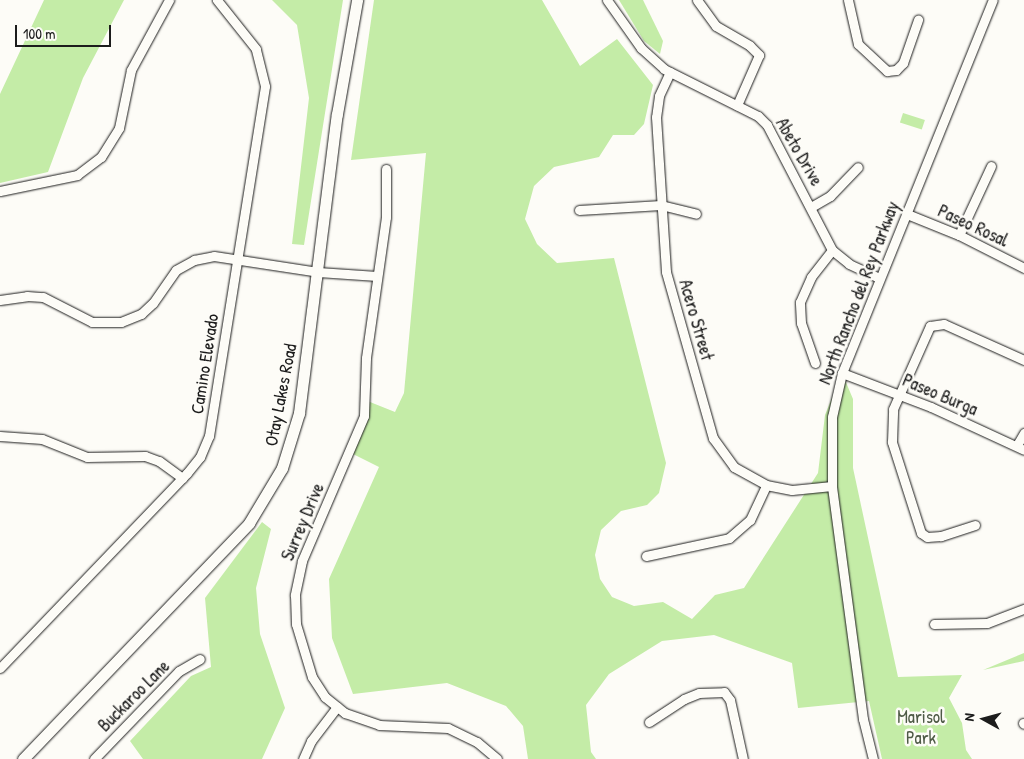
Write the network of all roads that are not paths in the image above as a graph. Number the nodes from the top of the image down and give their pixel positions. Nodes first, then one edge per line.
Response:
1 (169, 0) edge
2 (217, 0) edge
3 (357, 0) edge
4 (607, 0) edge
5 (697, 0) edge
6 (848, 0) edge
7 (994, 0) edge
8 (918, 20) dead end
9 (670, 72) junction
10 (737, 105) junction
11 (991, 166) dead end
12 (858, 167) dead end
13 (386, 170) dead end
14 (0, 191) edge
15 (661, 205) junction
16 (811, 207) junction
17 (579, 210) dead end
18 (696, 214) dead end
19 (907, 214) junction
20 (959, 235) junction
21 (832, 250) junction
22 (238, 259) junction
23 (1024, 268) edge
24 (318, 272) junction
25 (377, 276) junction
26 (879, 278) junction
27 (0, 300) edge
28 (1024, 360) edge
29 (815, 363) dead end
30 (842, 373) junction
31 (898, 394) junction
32 (1024, 432) edge
33 (0, 436) edge
34 (1020, 447) edge
35 (182, 478) junction
36 (766, 485) junction
37 (832, 486) junction
38 (975, 525) dead end
39 (646, 556) dead end
40 (1024, 609) edge
41 (934, 624) dead end
42 (200, 659) dead end
43 (0, 668) edge
44 (337, 707) junction
45 (649, 722) dead end
46 (23, 759) edge
47 (94, 759) edge
48 (303, 759) edge
49 (497, 759) edge
50 (743, 759) edge
51 (872, 759) edge

1 - 14 street
2 - 22 street, Camino Elevado
3 - 24 main road, Otay Lakes Road
4 - 9 street, Abeto Drive
5 - 10 street
6 - 8 street
7 - 19 street, North Rancho del Rey Parkway
9 - 10 street, Abeto Drive
9 - 15 street, Acero Street
10 - 16 street, Abeto Drive
11 - 20 street
12 - 16 street
13 - 25 street, Surrey Drive
15 - 17 street
15 - 18 street
15 - 36 street, Acero Street
16 - 21 street, Abeto Drive
19 - 20 street, Paseo Rosal
19 - 26 street, North Rancho del Rey Parkway
20 - 23 street, Paseo Rosal
21 - 26 street, Abeto Drive
21 - 29 street
22 - 24 street
22 - 27 street
22 - 35 street, Camino Elevado
24 - 25 street
24 - 46 main road, Otay Lakes Road
25 - 44 street, Surrey Drive
26 - 30 street, North Rancho del Rey Parkway
28 - 31 street
30 - 31 street, Paseo Burga
30 - 37 street, North Rancho del Rey Parkway
31 - 34 street, Paseo Burga
31 - 38 street
32 - 34 street
33 - 35 street
35 - 43 street, Camino Elevado
36 - 37 street, Acero Street
36 - 39 street
37 - 51 street, North Rancho del Rey Parkway
40 - 41 street
42 - 47 street, Buckaroo Lane
44 - 48 street
44 - 49 street, Surrey Drive
45 - 50 street

